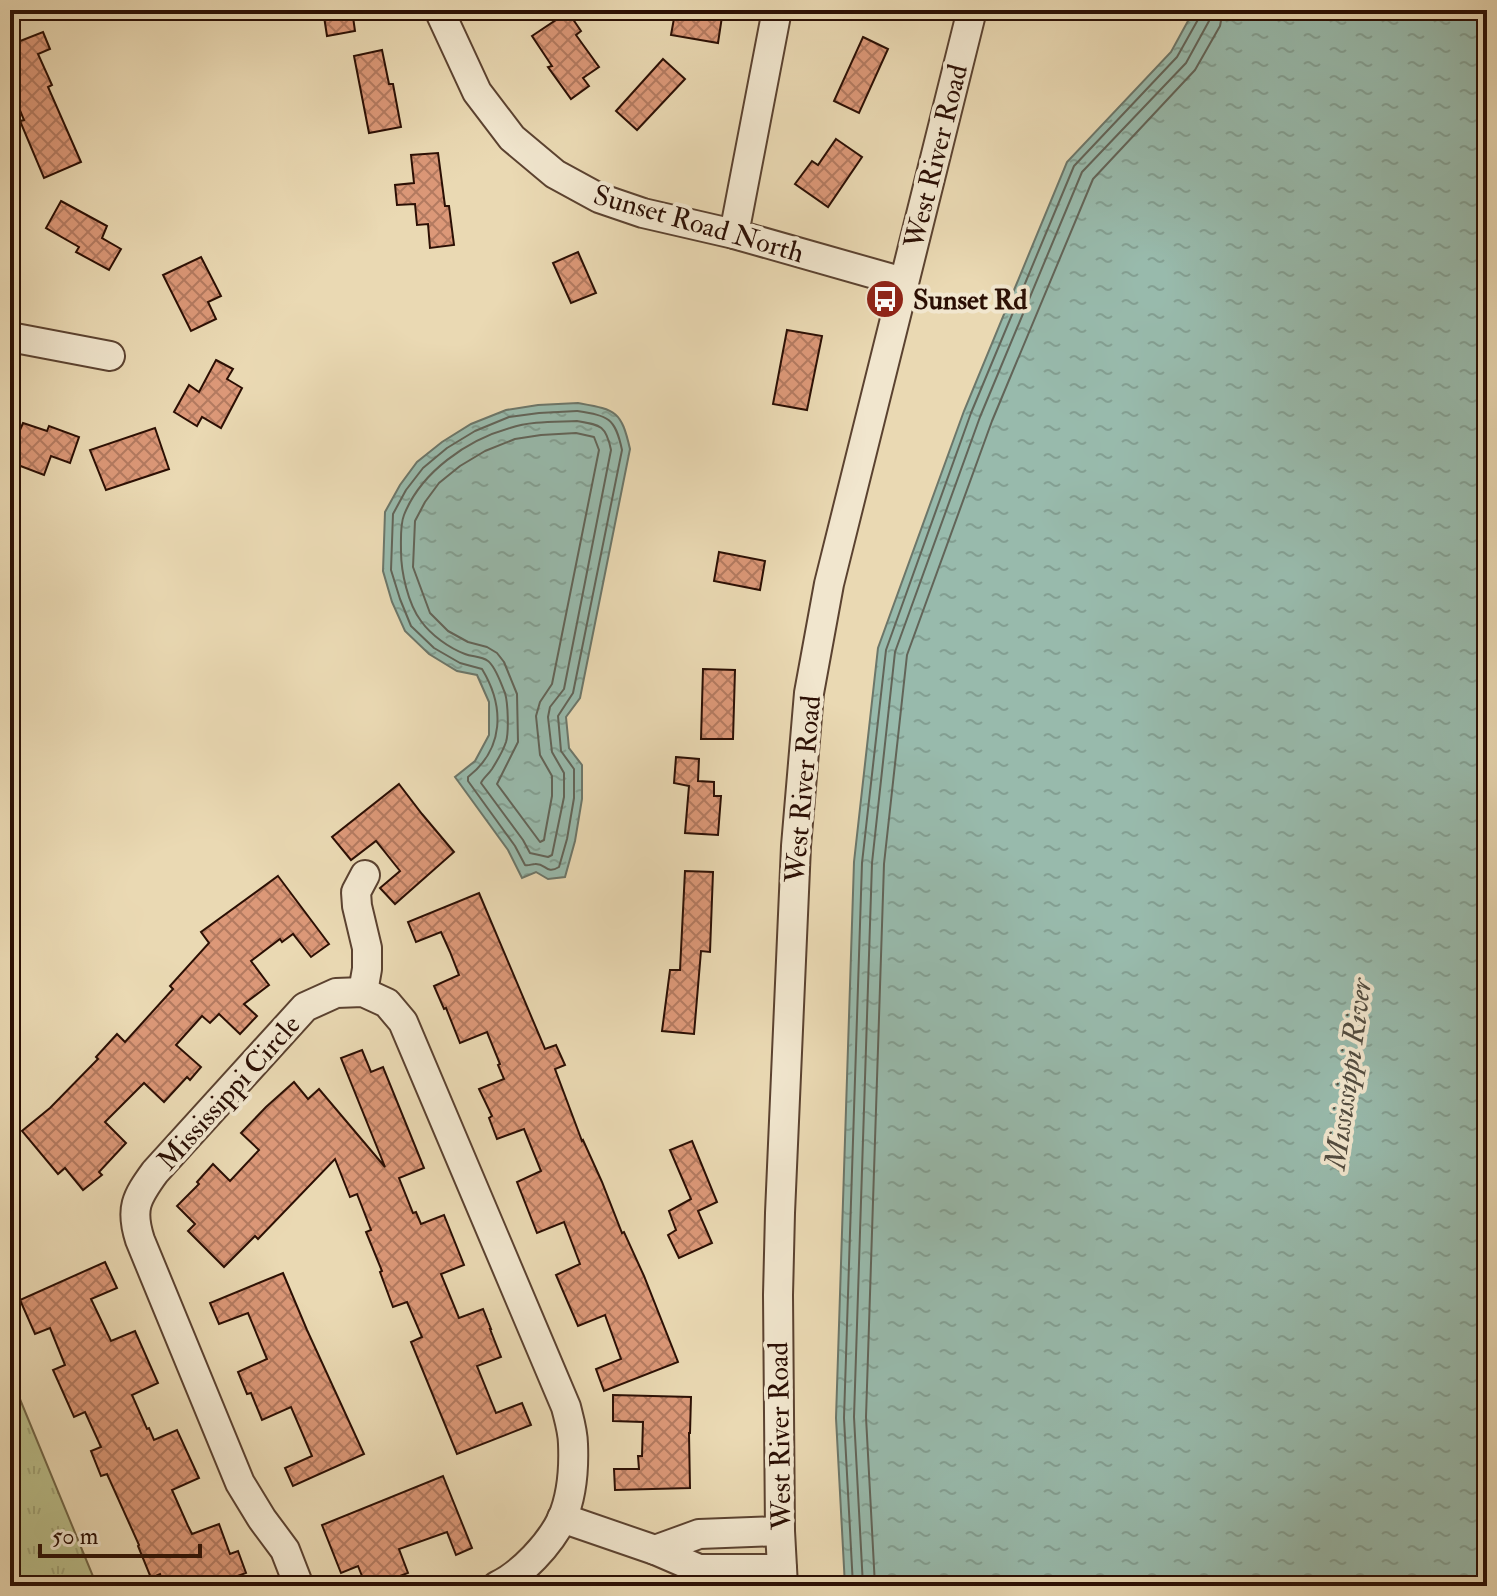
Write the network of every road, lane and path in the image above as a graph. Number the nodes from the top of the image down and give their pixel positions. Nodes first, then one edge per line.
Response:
1 (439, 10) edge
2 (777, 10) edge
3 (972, 10) edge
4 (734, 234) junction
5 (903, 282) junction
6 (10, 337) edge
7 (110, 356) dead end
8 (365, 875) dead end
9 (363, 992) junction
10 (562, 1518) junction
11 (780, 1531) junction
12 (655, 1550) junction
13 (782, 1578) edge
14 (299, 1586) edge
15 (497, 1586) edge

1 - 4 street, Sunset Road North
2 - 4 street
3 - 5 street, West River Road
4 - 5 street, Sunset Road North
5 - 11 street, West River Road
6 - 7 street
8 - 9 street
9 - 10 street
9 - 14 street, Mississippi Circle
10 - 12 street
10 - 15 street
11 - 12 street
11 - 13 street, West River Road
12 - 13 street

